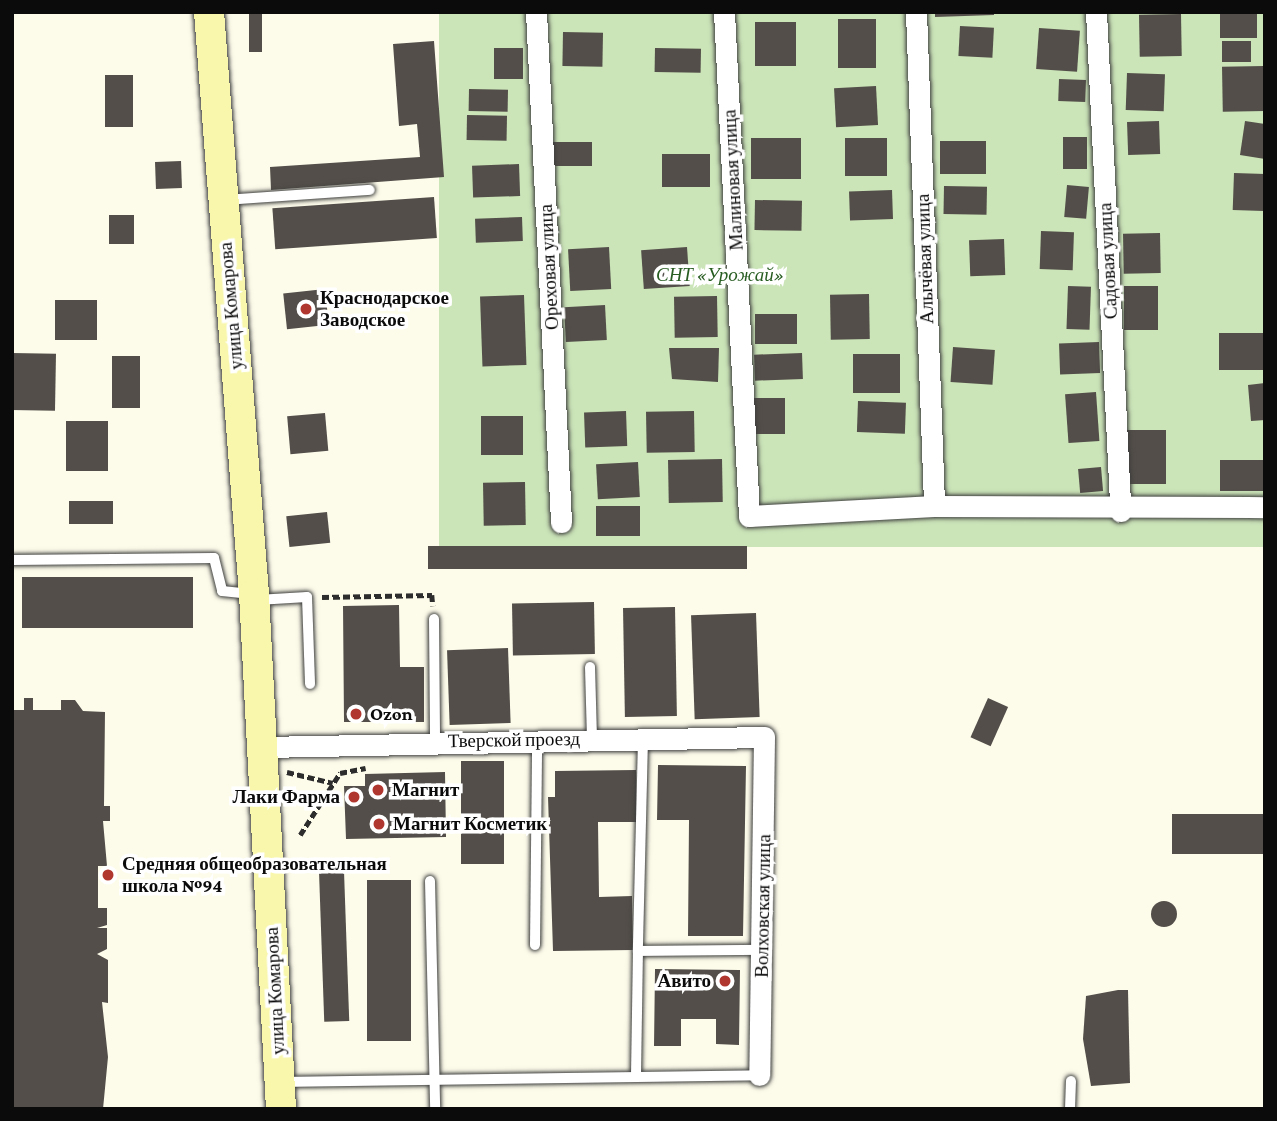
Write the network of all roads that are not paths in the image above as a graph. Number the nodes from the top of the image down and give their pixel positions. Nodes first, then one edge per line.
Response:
1 (209, 12) edge
2 (537, 12) edge
3 (724, 12) edge
4 (916, 12) edge
5 (1096, 12) edge
6 (370, 190) dead end
7 (223, 201) junction
8 (934, 506) junction
9 (1265, 507) edge
10 (1120, 511) junction
11 (561, 522) dead end
12 (12, 560) edge
13 (254, 597) junction
14 (434, 619) road end
15 (590, 667) dead end
16 (310, 684) dead end
17 (764, 737) joint
18 (537, 739) junction
19 (592, 739) junction
20 (643, 739) junction
21 (435, 742) junction
22 (264, 747) junction
23 (430, 881) dead end
24 (535, 945) dead end
25 (764, 950) junction
26 (638, 951) junction
27 (759, 1075) joint
28 (636, 1076) junction
29 (434, 1080) junction
30 (1071, 1081) dead end
31 (280, 1096) edge
32 (435, 1109) edge
33 (1070, 1109) edge

1 - 7 street, улица Комарова
2 - 11 street, Ореховая улица
3 - 8 street, Малиновая улица
4 - 8 street, Алычёвая улица
5 - 10 street, Садовая улица
6 - 7 lane
7 - 13 street, улица Комарова
8 - 10 street
9 - 10 street
12 - 13 lane
13 - 16 lane
13 - 22 street, улица Комарова
14 - 21 lane
15 - 19 lane
17 - 20 street, Тверской проезд
17 - 25 street, Волховская улица
18 - 19 street, Тверской проезд
18 - 21 street, Тверской проезд
18 - 24 lane
19 - 20 street, Тверской проезд
20 - 26 lane
21 - 22 street, Тверской проезд
22 - 31 street, улица Комарова
23 - 29 lane
25 - 26 lane
25 - 27 street, Волховская улица
26 - 28 lane
27 - 28 lane
28 - 29 lane
29 - 31 lane
29 - 32 lane
30 - 33 lane

